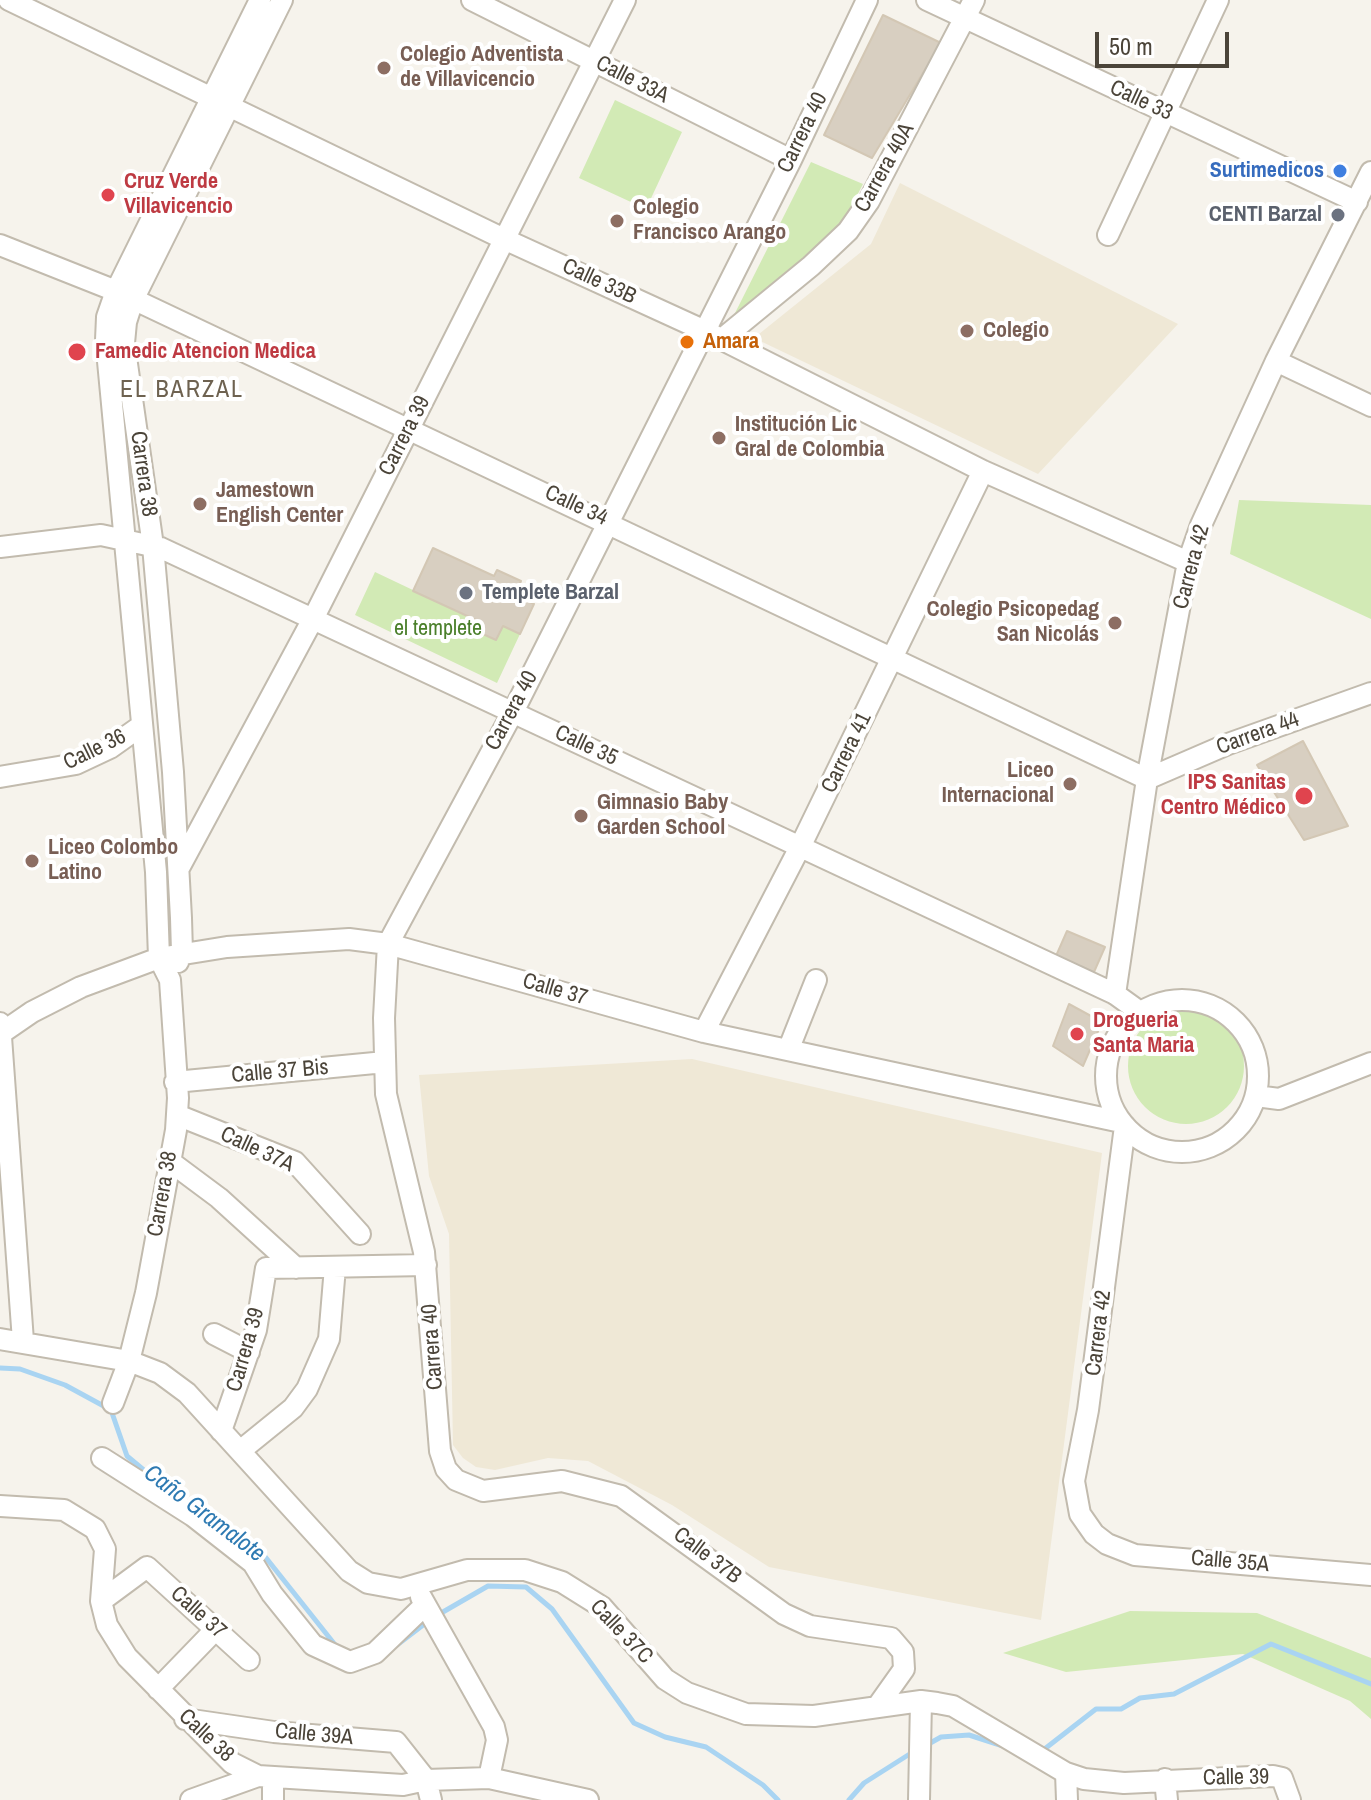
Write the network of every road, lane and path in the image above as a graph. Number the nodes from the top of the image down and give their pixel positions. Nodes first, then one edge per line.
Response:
1 (9, 0) edge
2 (260, 0) edge
3 (282, 0) edge
4 (472, 0) edge
5 (625, 0) edge
6 (867, 0) edge
7 (927, 0) edge
8 (1218, 0) edge
9 (970, 9) edge
10 (594, 61) junction
11 (221, 100) junction
12 (1165, 112) junction
13 (791, 160) junction
14 (1371, 172) edge
15 (1357, 202) junction
16 (1108, 235) dead end
17 (504, 239) junction
18 (0, 245) edge
19 (125, 295) junction
20 (714, 335) junction
21 (1276, 361) junction
22 (1371, 406) edge
23 (409, 428) junction
24 (983, 471) junction
25 (609, 521) junction
26 (127, 540) junction
27 (153, 546) junction
28 (0, 547) edge
29 (1188, 562) junction
30 (314, 617) junction
31 (894, 657) junction
32 (1371, 693) edge
33 (513, 712) junction
34 (141, 726) junction
35 (0, 777) edge
36 (1147, 779) junction
37 (800, 847) junction
38 (178, 868) junction
39 (156, 872) junction
40 (388, 944) junction
41 (182, 952) junction
42 (159, 958) junction
43 (170, 980) junction
44 (816, 980) dead end
45 (1115, 994) junction
46 (1140, 1012) junction
47 (0, 1023) edge
48 (704, 1032) junction
49 (0, 1034) edge
50 (789, 1048) junction
51 (385, 1062) junction
52 (1371, 1063) edge
53 (175, 1082) junction
54 (1256, 1096) junction
55 (177, 1115) junction
56 (1123, 1124) junction
57 (168, 1160) junction
58 (360, 1234) dead end
59 (426, 1265) junction
60 (335, 1267) junction
61 (296, 1268) junction
62 (214, 1334) dead end
63 (0, 1339) edge
64 (23, 1341) junction
65 (249, 1352) junction
66 (129, 1361) junction
67 (113, 1403) dead end
68 (221, 1431) junction
69 (240, 1451) junction
70 (102, 1458) dead end
71 (446, 1469) joint
72 (0, 1506) edge
73 (1094, 1534) joint
74 (1371, 1575) edge
75 (415, 1586) junction
76 (101, 1601) junction
77 (427, 1608) junction
78 (216, 1629) junction
79 (249, 1660) dead end
80 (158, 1689) junction
81 (921, 1701) junction
82 (877, 1707) junction
83 (185, 1719) junction
84 (1066, 1773) junction
85 (266, 1777) junction
86 (489, 1778) junction
87 (1165, 1779) junction
88 (428, 1790) edge
89 (402, 1793) edge
90 (191, 1800) edge
91 (273, 1800) edge
92 (588, 1800) edge
93 (919, 1800) edge
94 (1067, 1800) edge
95 (1167, 1800) edge
96 (1290, 1800) edge

1 - 11 street, Calle 33B
2 - 11 street, Carrera 38
3 - 11 street, Carrera 38
4 - 10 street, Calle 33A
5 - 10 street, Carrera 39
6 - 13 street, Carrera 40
7 - 9 street, Calle 33
8 - 12 street
9 - 12 street, Calle 33
9 - 20 street, Carrera 40A
10 - 13 street, Calle 33A
10 - 17 street, Carrera 39
11 - 17 street, Calle 33B
11 - 19 street, Carrera 38
12 - 15 street, Calle 33
12 - 16 street
13 - 20 street, Carrera 40
14 - 15 street, Carrera 42
15 - 21 street, Carrera 42
17 - 20 street, Calle 33B
17 - 23 street, Carrera 39
18 - 19 street, Calle 34
19 - 23 street, Calle 34
19 - 26 street, Carrera 38
19 - 27 street, Carrera 38
20 - 24 street, Calle 33B
20 - 25 street, Carrera 40
21 - 22 street
21 - 29 street, Carrera 42
23 - 25 street, Calle 34
23 - 30 street, Carrera 39
24 - 29 street, Calle 33B
24 - 31 street, Carrera 41
25 - 31 street, Calle 34
25 - 33 street, Carrera 40
26 - 27 street, Calle 35
26 - 28 street, Calle 35
26 - 34 street, Carrera 38
27 - 30 street, Calle 35
27 - 38 street, Carrera 38
29 - 36 street, Carrera 42
30 - 33 street, Calle 35
30 - 38 street, Carrera 39
31 - 36 street, Calle 34
31 - 37 street, Carrera 41
32 - 36 street, Carrera 44
33 - 37 street, Calle 35
33 - 40 street, Carrera 40
34 - 35 street, Calle 36
34 - 39 street, Carrera 38
36 - 45 street, Carrera 42
37 - 45 street, Calle 35
37 - 48 street, Carrera 41
38 - 39 street
38 - 41 street, Carrera 38
39 - 42 street, Carrera 38
40 - 41 street, Calle 37
40 - 48 street, Calle 37
40 - 51 street, Carrera 40
41 - 42 street, Calle 37
41 - 43 street, Carrera 38
42 - 43 street, Carrera 38
42 - 49 street, Calle 37
43 - 53 street, Carrera 38
44 - 50 street
45 - 46 street, Calle 35
46 - 54 street
46 - 56 street
47 - 49 street
48 - 50 street, Calle 37
49 - 64 street
50 - 56 street, Calle 37
51 - 53 street, Calle 37 Bis
51 - 59 street, Carrera 40
52 - 54 street
53 - 55 street, Carrera 38
54 - 56 street
55 - 57 street, Carrera 38
55 - 58 street, Calle 37A
56 - 73 street, Carrera 42
57 - 61 street
57 - 66 street, Carrera 38
59 - 60 street
59 - 71 street, Carrera 40
60 - 61 street
60 - 69 street
61 - 65 street, Carrera 39
62 - 65 street
63 - 64 street, Calle 37C
64 - 66 street, Calle 37C
65 - 68 street, Carrera 39
66 - 67 street, Carrera 38
66 - 68 street, Calle 37C
68 - 69 street, Calle 37C
69 - 75 street, Calle 37C
70 - 77 street
71 - 82 street, Calle 37B
72 - 76 street, Calle 38
73 - 74 street, Calle 35A
75 - 77 street
75 - 82 street, Calle 37C
76 - 78 street, Calle 37
76 - 80 street, Calle 38
77 - 86 street
78 - 79 street, Calle 37
78 - 80 street
80 - 83 street, Calle 38
81 - 82 street, Calle 37C
81 - 84 street, Calle 37C
81 - 93 street
83 - 85 street, Calle 38
83 - 88 street, Calle 39A
84 - 87 street, Calle 37C
84 - 94 street
85 - 89 street, Calle 38
85 - 90 street
85 - 91 street
86 - 88 street, Calle 38
86 - 92 street, Calle 38
87 - 95 street
87 - 96 street, Calle 39
88 - 89 street, Calle 38

